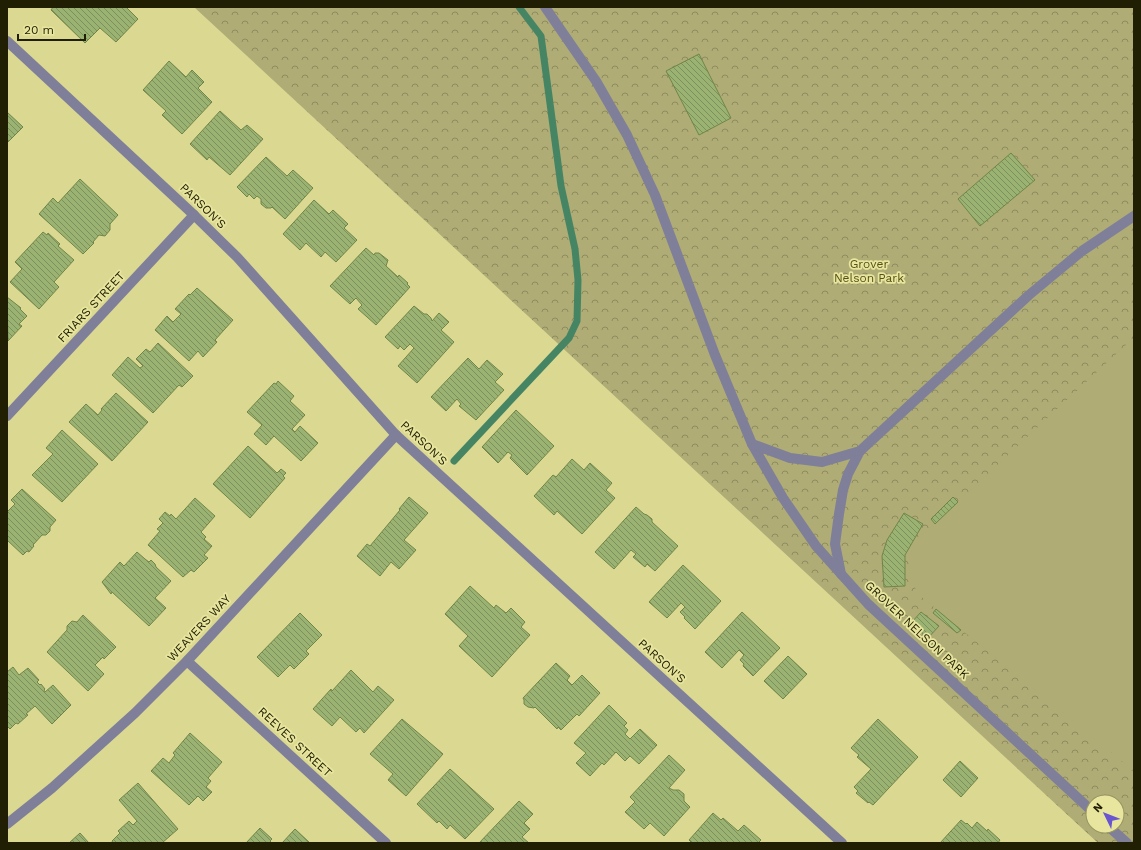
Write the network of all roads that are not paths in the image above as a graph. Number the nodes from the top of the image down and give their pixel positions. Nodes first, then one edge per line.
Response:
1 (545, 7) edge
2 (7, 41) edge
3 (194, 215) junction
4 (1134, 216) edge
5 (7, 416) edge
6 (396, 435) junction
7 (752, 444) junction
8 (860, 451) junction
9 (841, 574) junction
10 (187, 661) junction
11 (1085, 805) edge
12 (7, 824) edge
13 (1117, 834) edge
14 (386, 843) edge
15 (842, 843) edge
16 (1127, 843) edge

1 - 7 street, GROVER NELSON PARK
2 - 3 street, PARSON'S
3 - 5 street, FRIARS STREET
3 - 6 street, PARSON'S
4 - 8 street
6 - 10 street, WEAVERS WAY
6 - 15 street, PARSON'S
7 - 8 street
7 - 9 street, GROVER NELSON PARK
8 - 9 street
9 - 11 street, GROVER NELSON PARK
10 - 12 street, WEAVERS WAY
10 - 14 street, REEVES STREET
13 - 16 street

